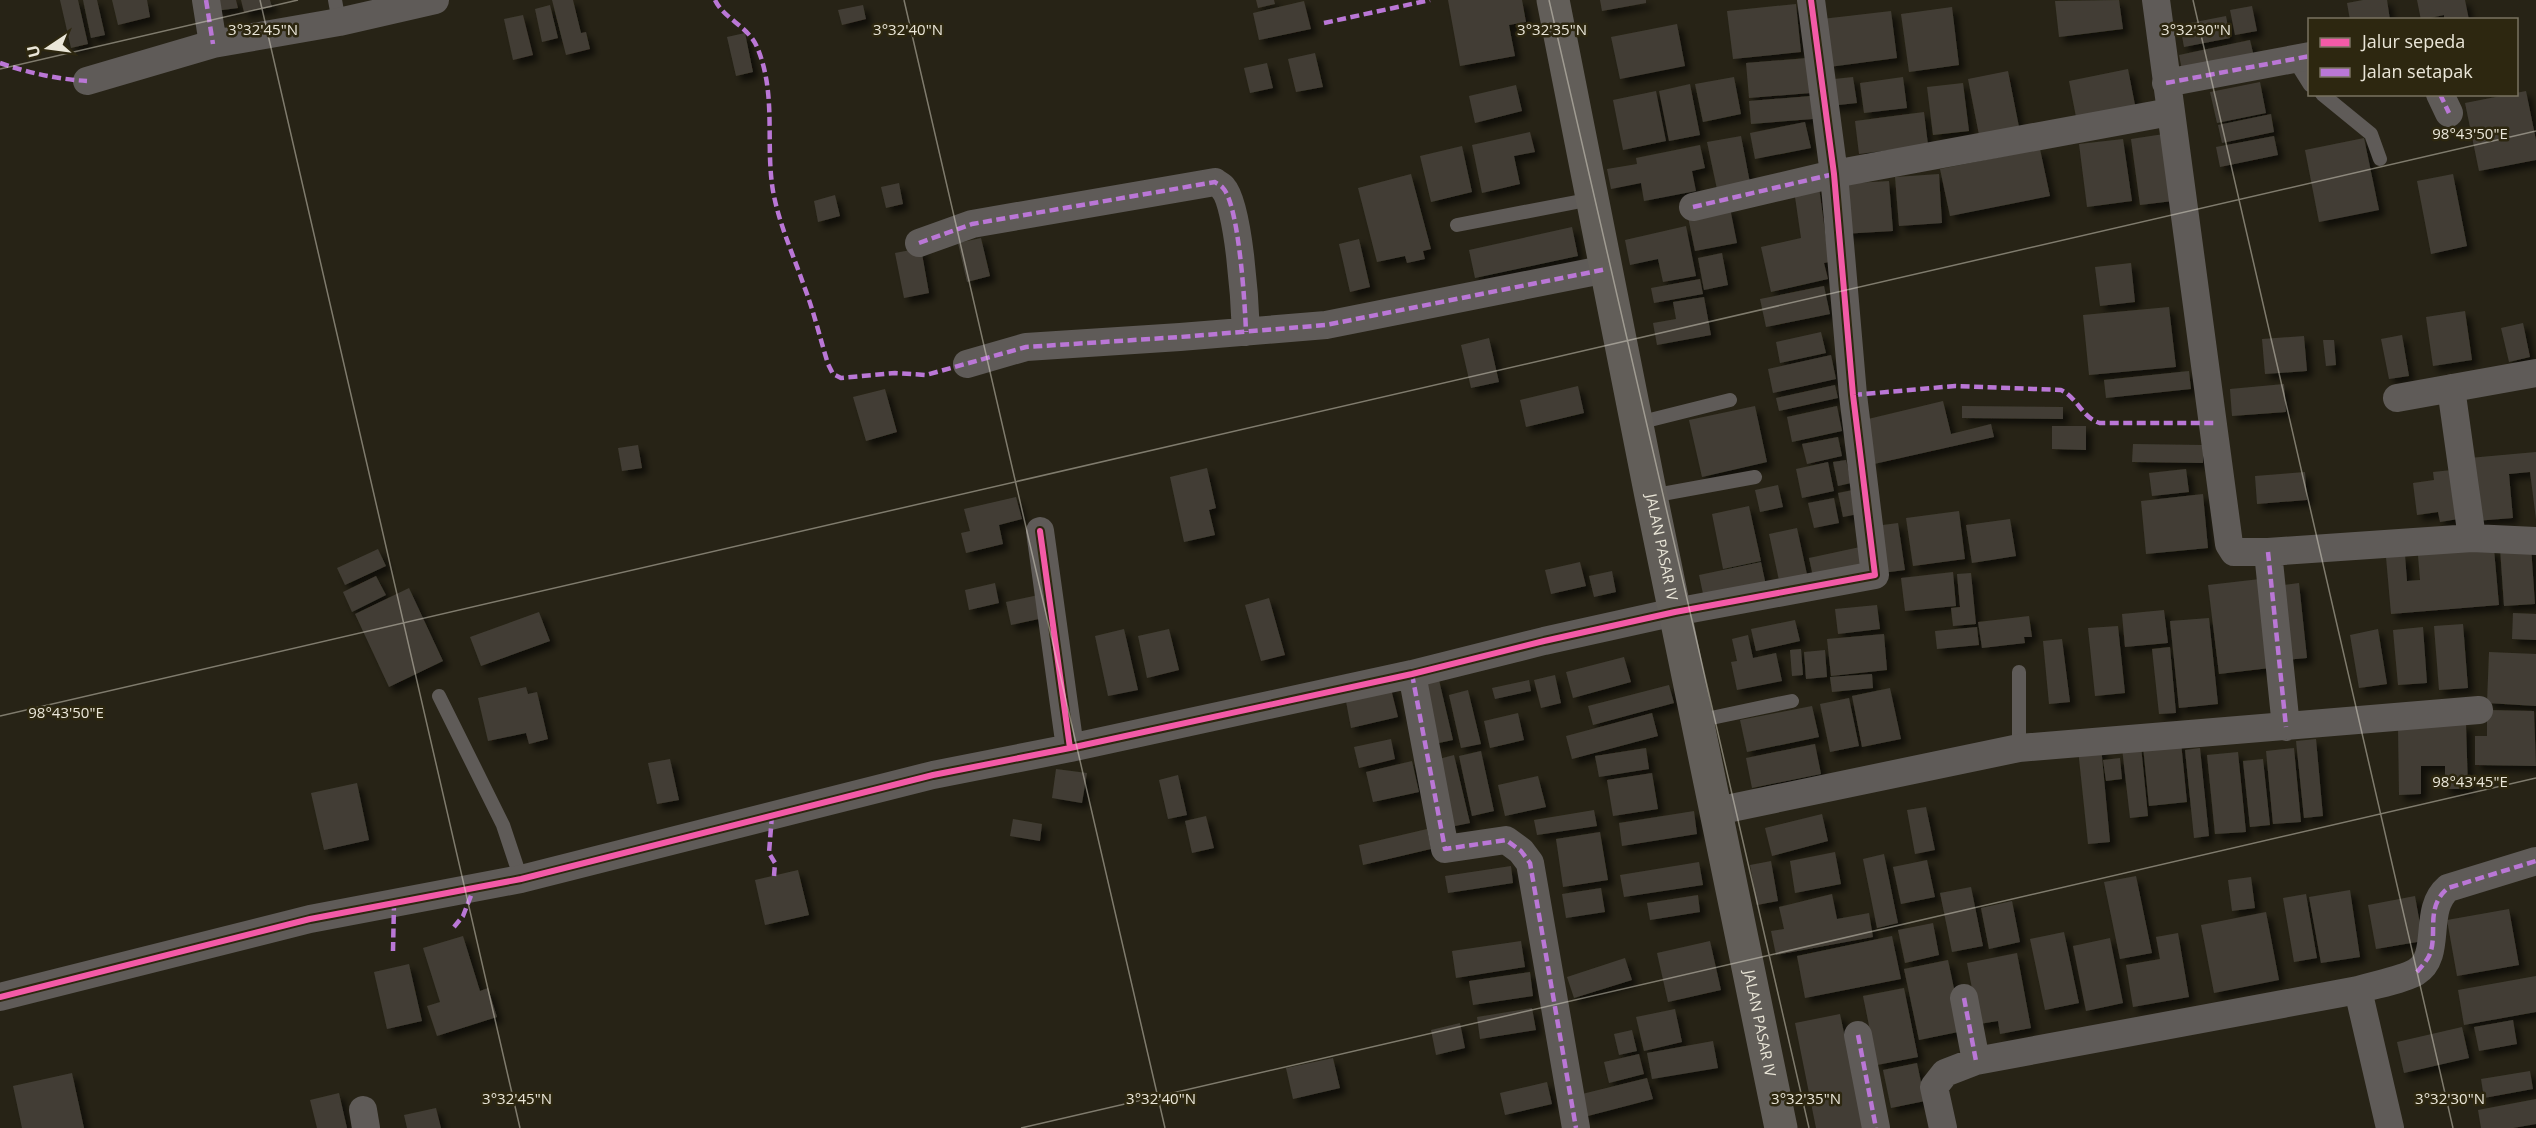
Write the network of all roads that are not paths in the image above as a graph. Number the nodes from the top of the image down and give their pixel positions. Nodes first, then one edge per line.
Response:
1 (206, 0) edge
2 (435, 0) edge
3 (1553, 0) edge
4 (1811, 0) edge
5 (2156, 0) edge
6 (337, 11) edge
7 (213, 45) junction
8 (2301, 57) edge
9 (2308, 79) edge
10 (87, 81) dead end
11 (2166, 83) junction
12 (2324, 96) edge
13 (2170, 112) junction
14 (2380, 159) dead end
15 (1834, 174) junction
16 (1592, 198) junction
17 (1693, 207) dead end
18 (1457, 225) dead end
19 (919, 243) dead end
20 (1607, 269) junction
21 (1246, 332) junction
22 (967, 364) dead end
23 (2536, 373) edge
24 (2451, 388) junction
25 (2397, 398) dead end
26 (1730, 400) dead end
27 (1638, 423) junction
28 (1755, 477) dead end
29 (1651, 496) junction
30 (1040, 531) dead end
31 (2472, 538) junction
32 (2536, 541) edge
33 (2268, 552) junction
34 (1675, 612) junction
35 (2019, 672) dead end
36 (1412, 674) junction
37 (439, 696) dead end
38 (1792, 701) dead end
39 (2479, 710) dead end
40 (1697, 721) junction
41 (2286, 727) junction
42 (1070, 748) junction
43 (2019, 748) junction
44 (1717, 811) junction
45 (2536, 861) edge
46 (521, 879) junction
47 (2358, 990) junction
48 (0, 997) edge
49 (1964, 998) dead end
50 (1858, 1035) dead end
51 (1976, 1061) junction
52 (1576, 1128) edge
53 (1782, 1128) edge
54 (1876, 1128) edge
55 (1943, 1128) edge
56 (2390, 1128) edge

1 - 7 street
2 - 6 street
3 - 16 street, JALAN PASAR IV
4 - 15 street
5 - 11 street
6 - 7 street
7 - 10 street
8 - 9 lane
8 - 11 street
11 - 13 street
12 - 14 lane
13 - 15 street
13 - 33 street
15 - 17 street
15 - 34 street
16 - 18 lane
16 - 20 street, JALAN PASAR IV
19 - 21 street
20 - 21 street
20 - 27 street, JALAN PASAR IV
21 - 22 street
23 - 24 street
24 - 25 street
24 - 31 street
26 - 27 lane
27 - 29 street, JALAN PASAR IV
28 - 29 lane
29 - 34 street, JALAN PASAR IV
30 - 42 street
31 - 32 street
31 - 33 street
33 - 41 street
34 - 36 street
34 - 40 street, JALAN PASAR IV
35 - 43 lane
36 - 42 street
36 - 52 street
37 - 46 lane
38 - 40 lane
39 - 41 street
40 - 44 street, JALAN PASAR IV
41 - 43 street
42 - 46 street
43 - 44 street
44 - 53 street, JALAN PASAR IV
45 - 47 street
46 - 48 street
47 - 51 street
47 - 56 street
49 - 51 street
50 - 54 street
51 - 55 street

